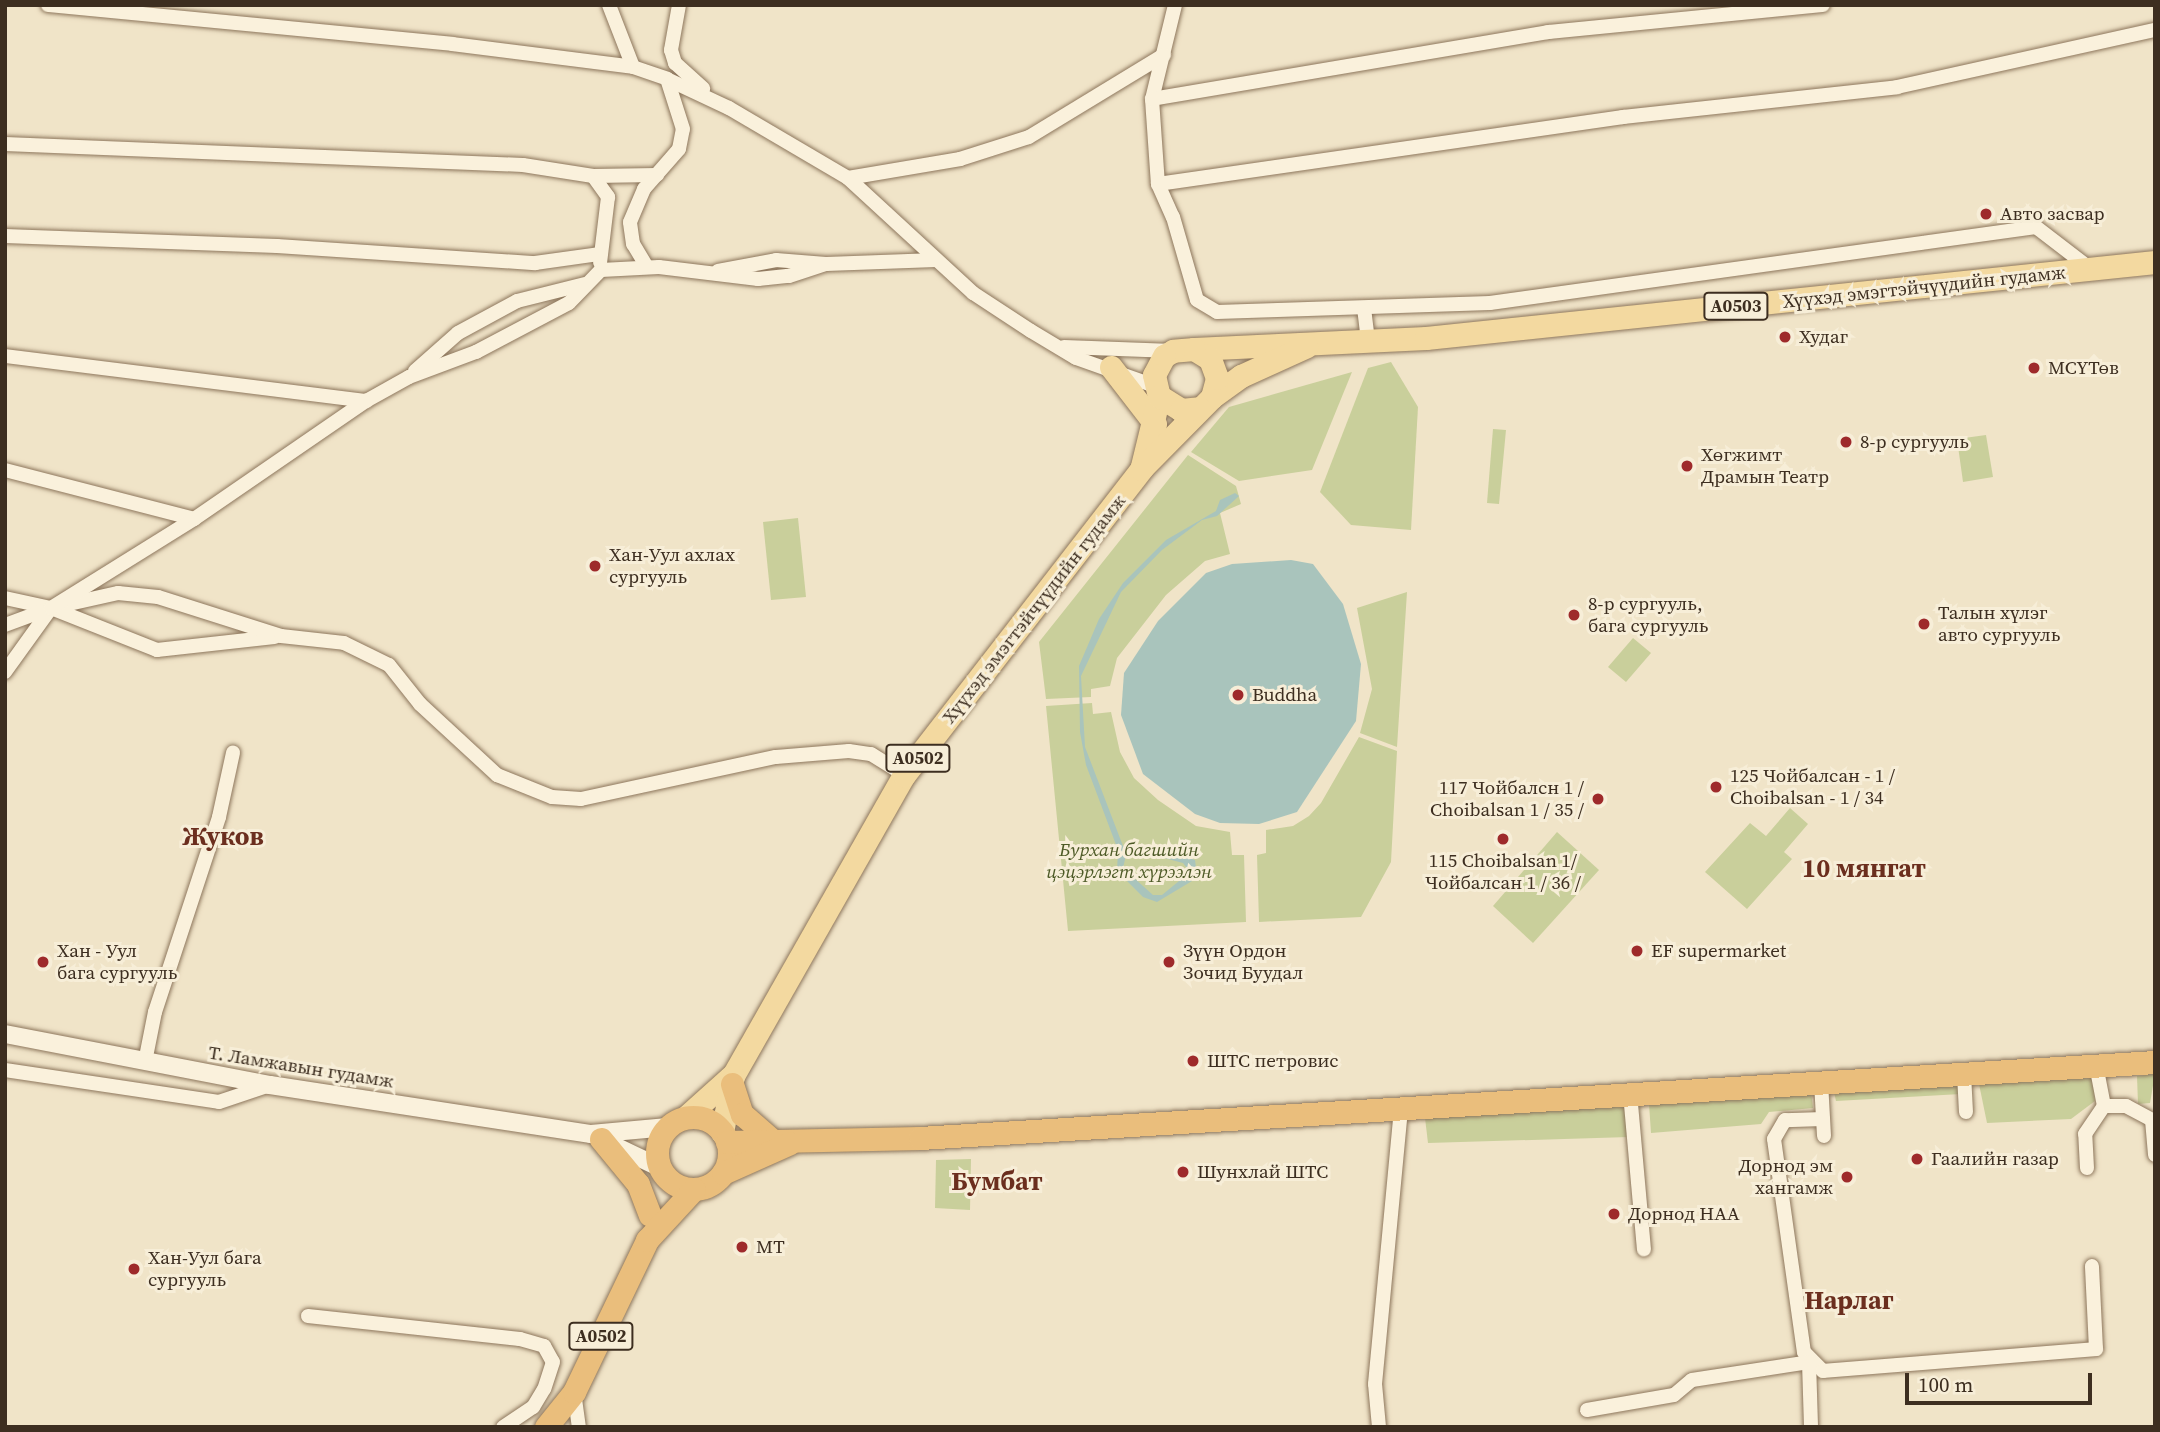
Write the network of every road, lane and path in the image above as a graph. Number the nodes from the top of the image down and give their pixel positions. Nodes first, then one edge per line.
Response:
1 (48, 5) edge
2 (609, 5) edge
3 (679, 5) edge
4 (1175, 5) edge
5 (1823, 5) edge
6 (2155, 30) edge
7 (1164, 55) junction
8 (633, 67) junction
9 (667, 79) junction
10 (1153, 99) junction
11 (729, 108) junction
12 (5, 144) edge
13 (657, 175) junction
14 (593, 176) junction
15 (848, 178) junction
16 (1158, 184) junction
17 (608, 220) junction
18 (630, 222) junction
19 (5, 236) edge
20 (600, 254) junction
21 (936, 260) junction
22 (2155, 262) edge
23 (647, 267) junction
24 (601, 270) junction
25 (2092, 270) junction
26 (585, 284) junction
27 (1364, 308) junction
28 (1368, 340) junction
29 (1316, 341) junction
30 (1049, 342) junction
31 (1183, 350) junction
32 (5, 356) edge
33 (1111, 367) junction
34 (409, 377) junction
35 (1157, 391) junction
36 (366, 401) junction
37 (1205, 402) junction
38 (1155, 424) junction
39 (1141, 469) junction
40 (5, 470) edge
41 (194, 519) junction
42 (5, 598) edge
43 (51, 608) junction
44 (5, 625) edge
45 (281, 636) junction
46 (5, 672) edge
47 (233, 753) dead end
48 (904, 775) junction
49 (5, 1034) edge
50 (145, 1062) junction
51 (2155, 1062) edge
52 (2096, 1065) junction
53 (5, 1070) edge
54 (1964, 1074) junction
55 (733, 1079) junction
56 (1821, 1082) junction
57 (270, 1085) junction
58 (1630, 1093) junction
59 (2104, 1106) junction
60 (1401, 1109) junction
61 (1966, 1112) dead end
62 (1823, 1119) junction
63 (677, 1122) junction
64 (1824, 1136) dead end
65 (596, 1137) junction
66 (725, 1137) junction
67 (771, 1139) junction
68 (796, 1141) junction
69 (2155, 1155) edge
70 (2087, 1168) dead end
71 (664, 1173) junction
72 (723, 1174) junction
73 (694, 1189) junction
74 (650, 1215) junction
75 (647, 1240) junction
76 (1644, 1250) dead end
77 (2092, 1266) dead end
78 (308, 1316) dead end
79 (1809, 1363) junction
80 (574, 1392) junction
81 (1587, 1410) dead end
82 (503, 1427) edge
83 (546, 1427) edge
84 (579, 1427) edge
85 (1379, 1427) edge
86 (1811, 1427) edge

1 - 8 street
2 - 8 street
3 - 11 street
4 - 7 street
5 - 10 street
6 - 16 street
7 - 10 street
7 - 15 street
8 - 9 street
9 - 11 street
9 - 13 street
10 - 16 street
11 - 15 street
12 - 14 street
13 - 14 street
13 - 18 street
14 - 17 street
15 - 21 street
16 - 27 street
17 - 18 street
17 - 20 street
18 - 23 street
19 - 20 street
20 - 24 street
21 - 23 street
21 - 30 street
22 - 25 main road, Хүүхэд эмэгтэйчүүдийн гудамж / A0503
23 - 24 street
24 - 26 street
25 - 27 street
25 - 28 main road, Хүүхэд эмэгтэйчүүдийн гудамж / A0503
26 - 34 street
26 - 34 street
27 - 28 street
28 - 29 main road, Хүүхэд эмэгтэйчүүдийн гудамж / A0503
29 - 31 main road, Хүүхэд эмэгтэйчүүдийн гудамж / A0503
29 - 37 main road, Хүүхэд эмэгтэйчүүдийн гудамж / A0503
30 - 31 street
30 - 33 street
31 - 35 main road, Хүүхэд эмэгтэйчүүдийн гудамж / A0502
31 - 37 main road
32 - 36 street
33 - 35 street
33 - 38 main road
34 - 36 street
35 - 37 main road
35 - 38 main road, Хүүхэд эмэгтэйчүүдийн гудамж / A0502
36 - 41 street
37 - 39 main road, Хүүхэд эмэгтэйчүүдийн гудамж / A0502
38 - 39 main road, Хүүхэд эмэгтэйчүүдийн гудамж / A0502
39 - 48 main road, Хүүхэд эмэгтэйчүүдийн гудамж / A0502
40 - 41 street
41 - 43 street
42 - 43 street
43 - 44 street
43 - 45 street
43 - 45 street
43 - 46 street
45 - 48 street
47 - 50 street
48 - 55 main road, Хүүхэд эмэгтэйчүүдийн гудамж / A0502
49 - 50 street, Т. Ламжавын гудамж
50 - 57 street, Т. Ламжавын гудамж
51 - 52 highway
52 - 54 highway
52 - 59 street
53 - 57 street
54 - 56 highway
54 - 61 street
55 - 63 main road, Хүүхэд эмэгтэйчүүдийн гудамж / A0502
55 - 66 main road, Хүүхэд эмэгтэйчүүдийн гудамж / A0502
55 - 67 highway
56 - 58 highway
56 - 62 street
57 - 65 street, Т. Ламжавын гудамж
58 - 60 highway
58 - 76 street
59 - 69 street
59 - 70 street
60 - 68 highway
60 - 85 street
62 - 64 street
62 - 79 street
63 - 65 street, Т. Ламжавын гудамж
63 - 66 highway
63 - 71 highway, A0502
65 - 71 street, Т. Ламжавын гудамж
65 - 74 highway
66 - 67 highway
66 - 72 highway, A0502
67 - 68 highway
68 - 72 highway
71 - 73 highway
71 - 74 highway, A0502
72 - 73 highway, A0502
73 - 75 highway, A0502
74 - 75 highway, A0502
75 - 80 highway, A0502
77 - 79 street
78 - 82 street
79 - 81 street
79 - 86 street
80 - 83 highway, A0502
80 - 84 street

